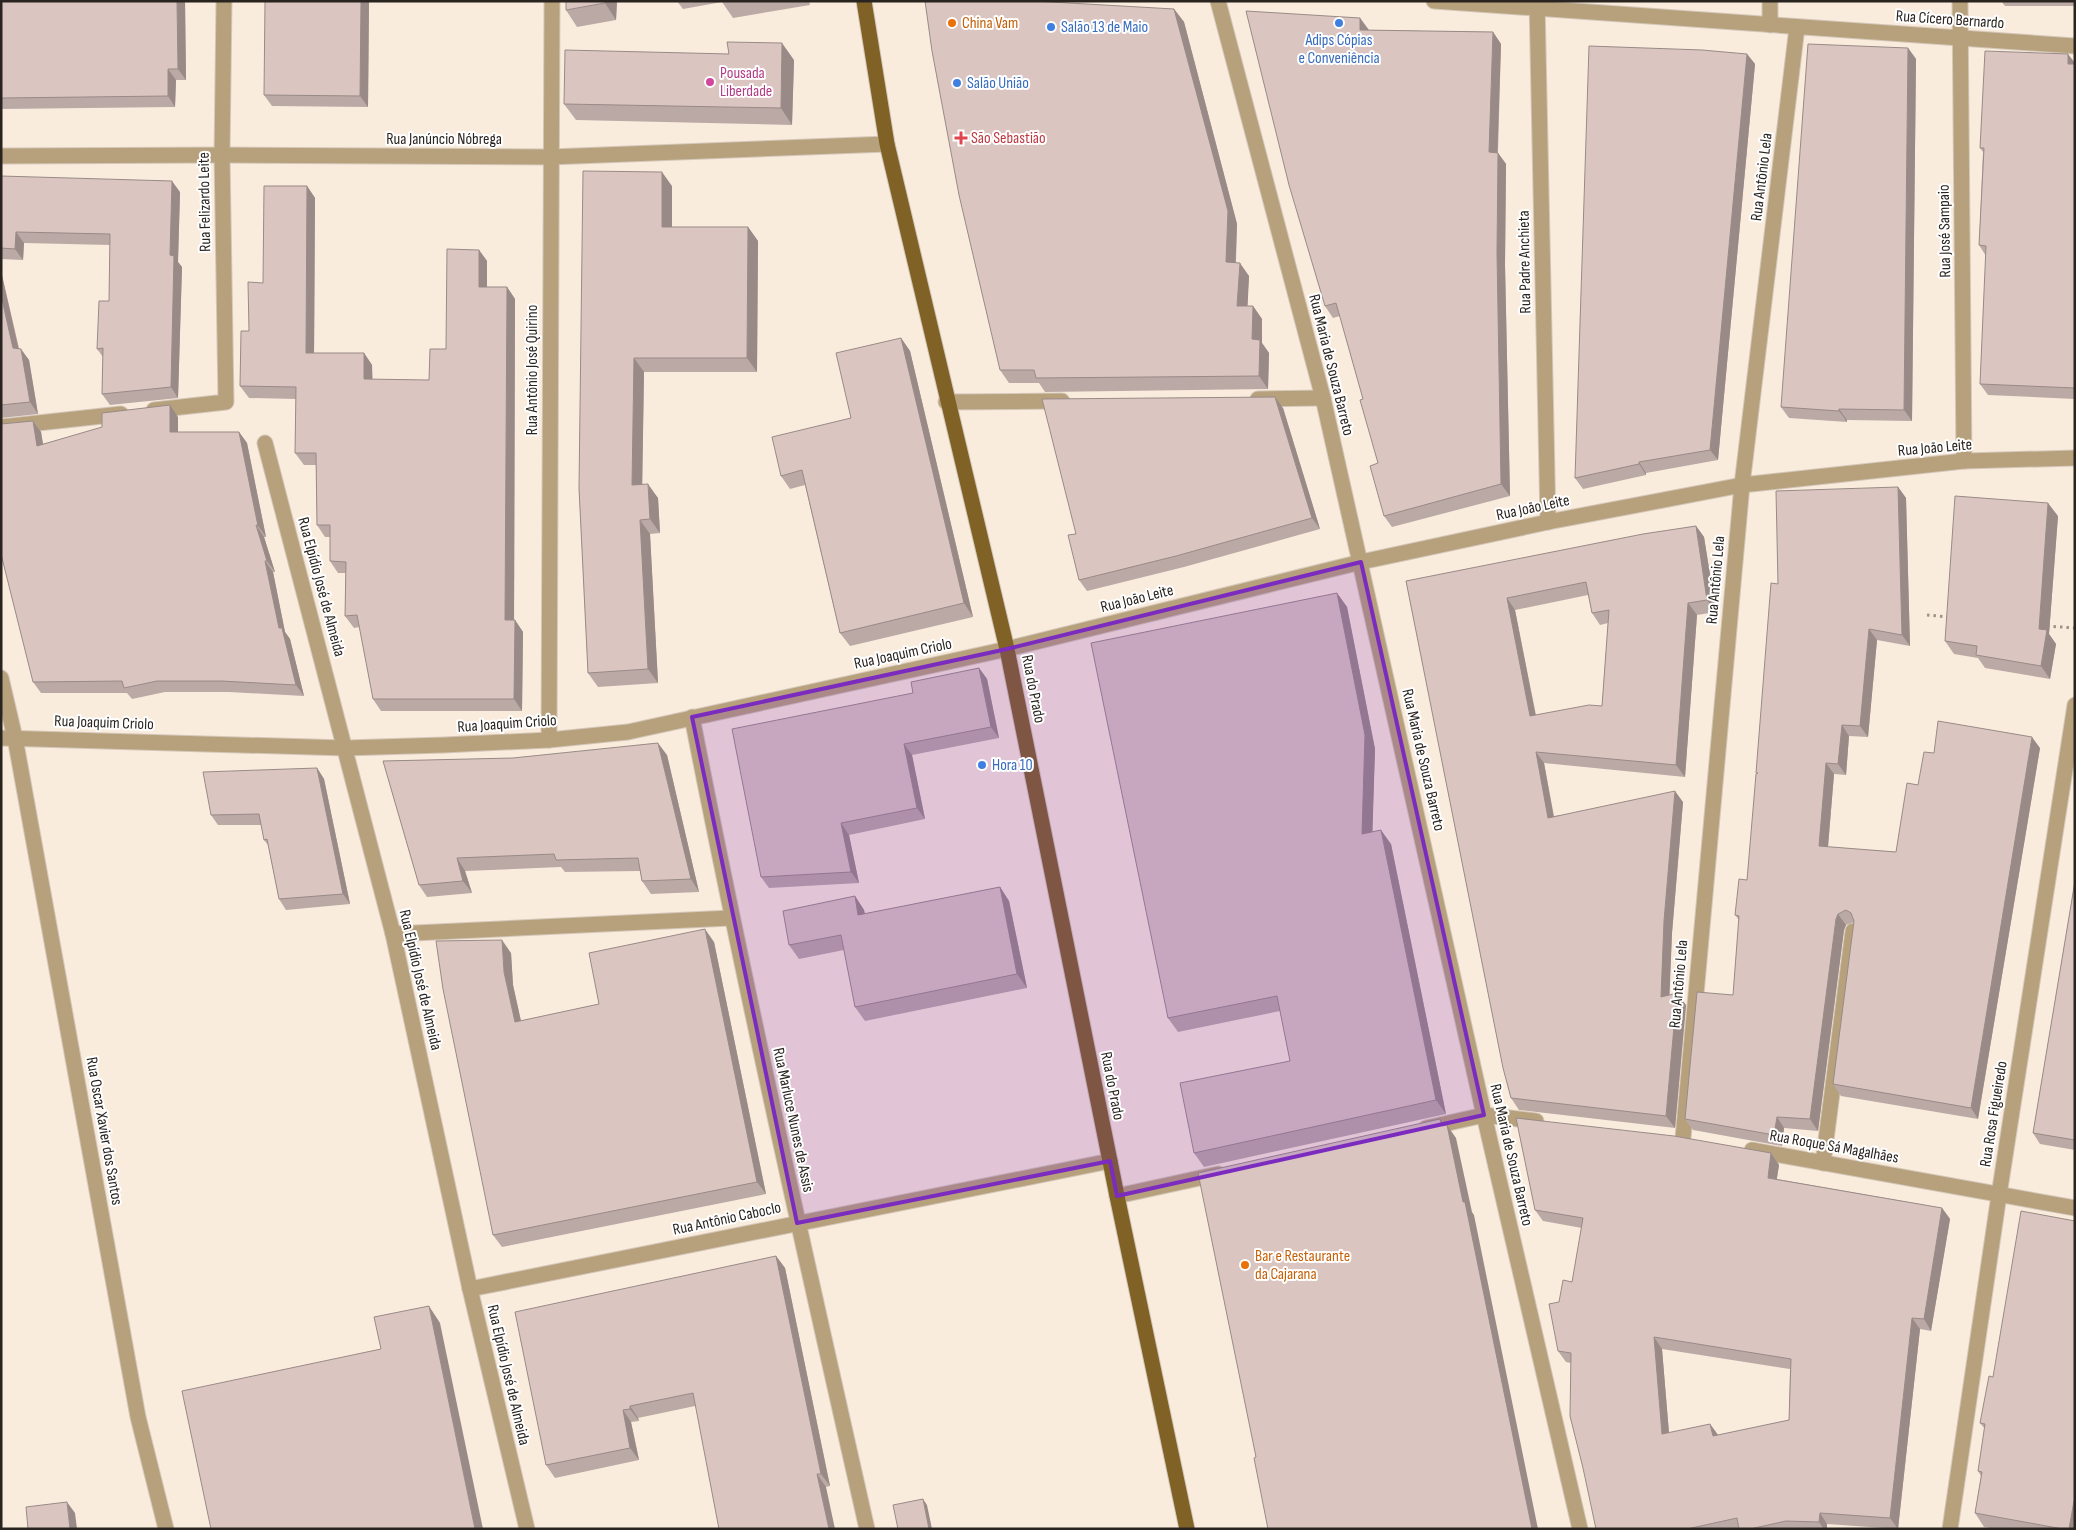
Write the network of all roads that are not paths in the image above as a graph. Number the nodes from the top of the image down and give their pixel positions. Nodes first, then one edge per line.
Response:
1 (224, 1) edge
2 (552, 1) edge
3 (864, 1) edge
4 (1218, 1) edge
5 (1434, 1) edge
6 (1770, 1) edge
7 (1960, 1) edge
8 (1537, 5) edge
9 (1770, 25) junction
10 (1797, 27) junction
11 (1960, 38) junction
12 (2075, 46) edge
13 (887, 144) junction
14 (222, 155) junction
15 (1, 156) edge
16 (550, 157) junction
17 (1323, 398) junction
18 (1244, 399) edge
19 (1075, 400) edge
20 (946, 402) junction
21 (1, 427) edge
22 (265, 443) dead end
23 (2075, 458) edge
24 (1964, 461) junction
25 (1742, 485) junction
26 (1548, 522) junction
27 (1361, 562) junction
28 (1007, 649) junction
29 (1, 678) edge
30 (2075, 705) edge
31 (692, 717) junction
32 (8, 738) edge
33 (549, 740) junction
34 (345, 748) junction
35 (731, 918) junction
36 (1853, 931) edge
37 (393, 934) junction
38 (1484, 1115) junction
39 (1550, 1123) edge
40 (1416, 1130) edge
41 (1664, 1136) edge
42 (1683, 1138) junction
43 (1702, 1142) edge
44 (1739, 1148) edge
45 (1110, 1161) junction
46 (1823, 1163) junction
47 (1232, 1171) edge
48 (1999, 1195) junction
49 (1116, 1196) junction
50 (2075, 1208) edge
51 (797, 1222) junction
52 (470, 1289) junction
53 (166, 1529) edge
54 (526, 1529) edge
55 (867, 1529) edge
56 (1187, 1529) edge
57 (1580, 1529) edge
58 (1950, 1529) edge

1 - 14 street, Rua Felizardo Leite
2 - 16 street, Rua Antônio José Quirino
3 - 13 main road, Rua do Prado
4 - 17 street, Rua Maria de Souza Barreto
5 - 8 street, Rua Cícero Bernardo
6 - 9 street
7 - 11 street, Rua José Sampaio
8 - 9 street, Rua Cícero Bernardo
8 - 26 street, Rua Padre Anchieta
9 - 10 street, Rua Cícero Bernardo
10 - 11 street, Rua Cícero Bernardo
10 - 25 street, Rua Antônio Lela
11 - 12 street, Rua Cícero Bernardo
11 - 24 street, Rua José Sampaio
13 - 16 street, Rua Janúncio Nóbrega
13 - 20 main road, Rua do Prado
14 - 15 street, Rua Janúncio Nóbrega
14 - 16 street, Rua Janúncio Nóbrega
14 - 21 street, Rua Felizardo Leite
16 - 33 street, Rua Antônio José Quirino
17 - 18 street
17 - 27 street, Rua Maria de Souza Barreto
19 - 20 street
20 - 28 main road, Rua do Prado
22 - 34 street, Rua Elpídio José de Almeida
23 - 24 street, Rua João Leite
24 - 25 street, Rua João Leite
25 - 26 street, Rua João Leite
25 - 42 street, Rua Antônio Lela
26 - 27 street, Rua João Leite
27 - 28 street, Rua João Leite
27 - 38 street, Rua Maria de Souza Barreto
28 - 31 street, Rua Joaquim Criolo
28 - 45 main road, Rua do Prado
29 - 32 street, Rua Oscar Xavier dos Santos
30 - 48 street, Rua Rosa Figueiredo
31 - 33 street, Rua Joaquim Criolo
31 - 35 street, Rua Marluce Nunes de Assis
32 - 34 street, Rua Joaquim Criolo
32 - 53 street, Rua Oscar Xavier dos Santos
33 - 34 street, Rua Joaquim Criolo
34 - 37 street, Rua Elpídio José de Almeida
35 - 37 street
35 - 51 street, Rua Marluce Nunes de Assis
36 - 46 street
37 - 52 street, Rua Elpídio José de Almeida
38 - 39 street
38 - 40 street
38 - 57 street, Rua Maria de Souza Barreto
41 - 42 street
42 - 43 street
44 - 46 street, Rua Roque Sá Magalhães
45 - 49 main road, Rua do Prado
45 - 51 street, Rua Antônio Caboclo
46 - 48 street, Rua Roque Sá Magalhães
47 - 49 street
48 - 50 street, Rua Roque Sá Magalhães
48 - 58 street, Rua Rosa Figueiredo
49 - 56 main road, Rua do Prado
51 - 52 street, Rua Antônio Caboclo
51 - 55 street, Rua Marluce Nunes de Assis
52 - 54 street, Rua Elpídio José de Almeida

